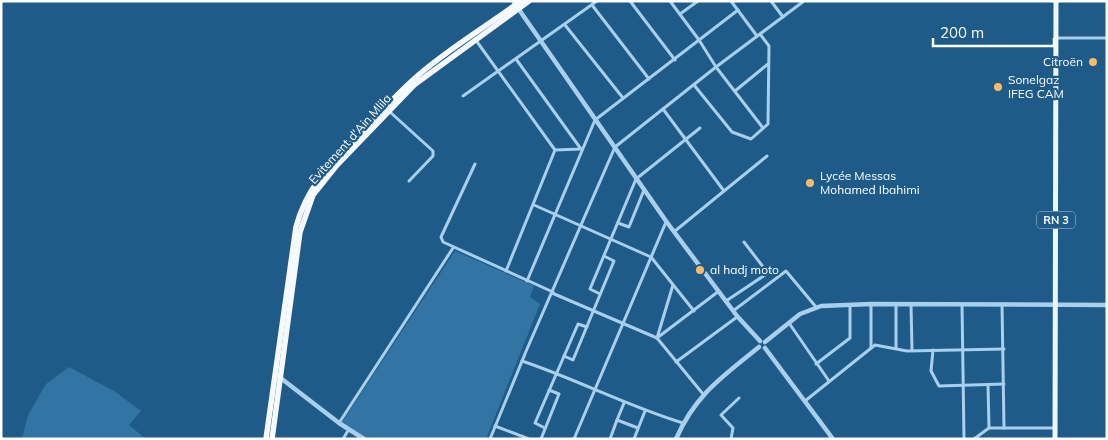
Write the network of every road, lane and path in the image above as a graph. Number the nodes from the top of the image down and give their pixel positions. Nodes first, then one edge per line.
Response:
1 (529, 1) edge
2 (597, 1) edge
3 (630, 1) edge
4 (670, 1) edge
5 (698, 1) edge
6 (731, 1) edge
7 (771, 1) edge
8 (804, 1) edge
9 (1056, 1) edge
10 (517, 4) edge
11 (592, 5) junction
12 (738, 10) junction
13 (680, 14) junction
14 (783, 17) junction
15 (565, 25) junction
16 (759, 35) junction
17 (1056, 38) junction
18 (1107, 38) edge
19 (476, 39) junction
20 (699, 40) junction
21 (542, 41) junction
22 (516, 58) junction
23 (674, 60) junction
24 (768, 63) junction
25 (716, 67) junction
26 (499, 71) junction
27 (649, 79) junction
28 (694, 84) junction
29 (735, 91) junction
30 (463, 96) dead end
31 (623, 98) junction
32 (663, 109) junction
33 (390, 112) junction
34 (594, 120) junction
35 (700, 128) dead end
36 (763, 128) junction
37 (686, 139) junction
38 (615, 147) junction
39 (581, 149) junction
40 (555, 150) junction
41 (768, 156) dead end
42 (475, 164) dead end
43 (636, 179) junction
44 (409, 182) dead end
45 (644, 190) junction
46 (724, 191) junction
47 (534, 205) junction
48 (556, 215) junction
49 (666, 221) junction
50 (618, 223) junction
51 (582, 225) junction
52 (674, 230) junction
53 (611, 238) junction
54 (744, 242) dead end
55 (453, 248) junction
56 (604, 256) junction
57 (651, 257) junction
58 (506, 270) junction
59 (527, 281) junction
60 (674, 284) junction
61 (719, 291) junction
62 (552, 292) junction
63 (600, 294) junction
64 (726, 301) junction
65 (871, 304) junction
66 (896, 304) junction
67 (910, 304) junction
68 (962, 304) junction
69 (1002, 304) junction
70 (1056, 304) junction
71 (850, 305) junction
72 (1107, 305) edge
73 (816, 307) junction
74 (593, 311) junction
75 (694, 311) junction
76 (733, 311) junction
77 (737, 316) junction
78 (789, 323) junction
79 (623, 324) junction
80 (587, 327) junction
81 (657, 338) junction
82 (763, 342) junction
83 (759, 347) junction
84 (764, 348) junction
85 (871, 348) junction
86 (896, 349) junction
87 (1004, 349) junction
88 (912, 350) junction
89 (933, 350) junction
90 (964, 350) junction
91 (564, 356) junction
92 (522, 361) junction
93 (676, 362) junction
94 (816, 364) junction
95 (556, 372) junction
96 (279, 376) junction
97 (829, 381) junction
98 (1004, 384) junction
99 (964, 385) junction
100 (988, 385) junction
101 (549, 390) junction
102 (595, 391) junction
103 (703, 394) junction
104 (739, 398) dead end
105 (805, 401) junction
106 (624, 403) junction
107 (645, 411) junction
108 (618, 420) junction
109 (339, 423) junction
110 (683, 423) junction
111 (495, 426) junction
112 (545, 428) junction
113 (638, 428) junction
114 (989, 428) junction
115 (1004, 428) junction
116 (1055, 428) junction
117 (349, 429) junction
118 (266, 439) edge
119 (272, 439) edge
120 (343, 439) edge
121 (364, 439) edge
122 (490, 439) edge
123 (529, 439) edge
124 (542, 439) edge
125 (574, 439) edge
126 (610, 439) edge
127 (634, 439) edge
128 (676, 439) edge
129 (731, 439) edge
130 (834, 439) edge
131 (964, 439) edge
132 (974, 439) edge
133 (1055, 439) edge

1 - 10 highway, Evitement d'Ain Mlila
2 - 11 street
3 - 23 street
4 - 13 street
5 - 13 street
6 - 12 street
7 - 14 street
8 - 14 street
9 - 17 main road, RN 3
10 - 19 highway, Evitement d'Ain Mlila
10 - 21 street
10 - 96 highway, Evitement d'Ain Mlila
11 - 15 street
11 - 27 street
12 - 16 street
12 - 20 street
13 - 20 street
14 - 16 street
15 - 21 street
15 - 31 street
16 - 24 street
16 - 25 street
17 - 18 street
17 - 70 main road, RN 3
19 - 26 street
19 - 33 highway, Evitement d'Ain Mlila
20 - 23 street
20 - 25 street
21 - 22 street
21 - 34 street
22 - 26 street
22 - 39 street
23 - 27 street
24 - 29 street
24 - 36 street
25 - 28 street
25 - 29 street
26 - 30 street
26 - 40 street
27 - 31 street
28 - 32 street
28 - 36 street
29 - 36 street
31 - 34 street
32 - 37 street
32 - 38 street
33 - 44 street
33 - 96 highway, Evitement d'Ain Mlila
34 - 38 street
34 - 39 street
35 - 37 street
37 - 43 street
37 - 46 street
38 - 43 street
38 - 51 street
39 - 40 street
39 - 48 street
40 - 47 street
41 - 46 street
42 - 55 street
43 - 45 street
43 - 50 street
45 - 49 street
45 - 50 street
46 - 52 street
47 - 48 street
47 - 58 street
48 - 51 street
48 - 59 street
49 - 52 street
49 - 57 street
50 - 53 street
51 - 53 street
51 - 62 street
52 - 61 street
53 - 56 street
53 - 57 street
54 - 64 street
55 - 58 street
55 - 109 street
56 - 63 street
56 - 63 street
57 - 60 street
57 - 79 street
58 - 59 street
59 - 62 street
60 - 75 street
60 - 81 street
61 - 64 street
61 - 75 street
62 - 74 street
62 - 92 street
63 - 74 street
64 - 76 street
65 - 66 street
65 - 71 street
65 - 85 street
66 - 67 street
66 - 86 street
67 - 68 street
67 - 88 street
68 - 69 street
68 - 90 street
69 - 70 street
69 - 87 street
70 - 72 street
70 - 116 main road, RN 3
71 - 73 street
71 - 94 street
73 - 76 street
73 - 78 street
74 - 79 street
74 - 80 street
75 - 81 street
76 - 77 street
77 - 82 street
77 - 93 street
78 - 82 street
78 - 94 street
79 - 81 street
79 - 102 street
80 - 91 street
80 - 91 street
81 - 93 street
82 - 83 street
82 - 84 street
83 - 84 street
83 - 103 street
84 - 105 street
85 - 86 street
85 - 97 street
86 - 88 street
87 - 90 street
87 - 98 street
88 - 89 street
89 - 90 street
89 - 99 street
90 - 99 street
91 - 95 street
92 - 95 street
92 - 111 street
93 - 103 street
94 - 97 street
95 - 101 street
95 - 102 street
96 - 109 street
96 - 118 highway, Evitement d'Ain Mlila
96 - 119 highway, Evitement d'Ain Mlila
97 - 105 street
98 - 100 street
98 - 115 street
99 - 100 street
99 - 131 street
100 - 114 street
101 - 112 street
101 - 112 street
102 - 106 street
102 - 125 street
103 - 110 street
104 - 129 street
105 - 130 street
106 - 107 street
106 - 108 street
107 - 110 street
107 - 113 street
108 - 113 street
108 - 126 street
109 - 117 street
110 - 128 street
111 - 122 street
111 - 123 street
112 - 124 street
113 - 127 street
114 - 115 street
114 - 132 street
115 - 116 street
116 - 133 main road, RN 3
117 - 120 street
117 - 121 street

